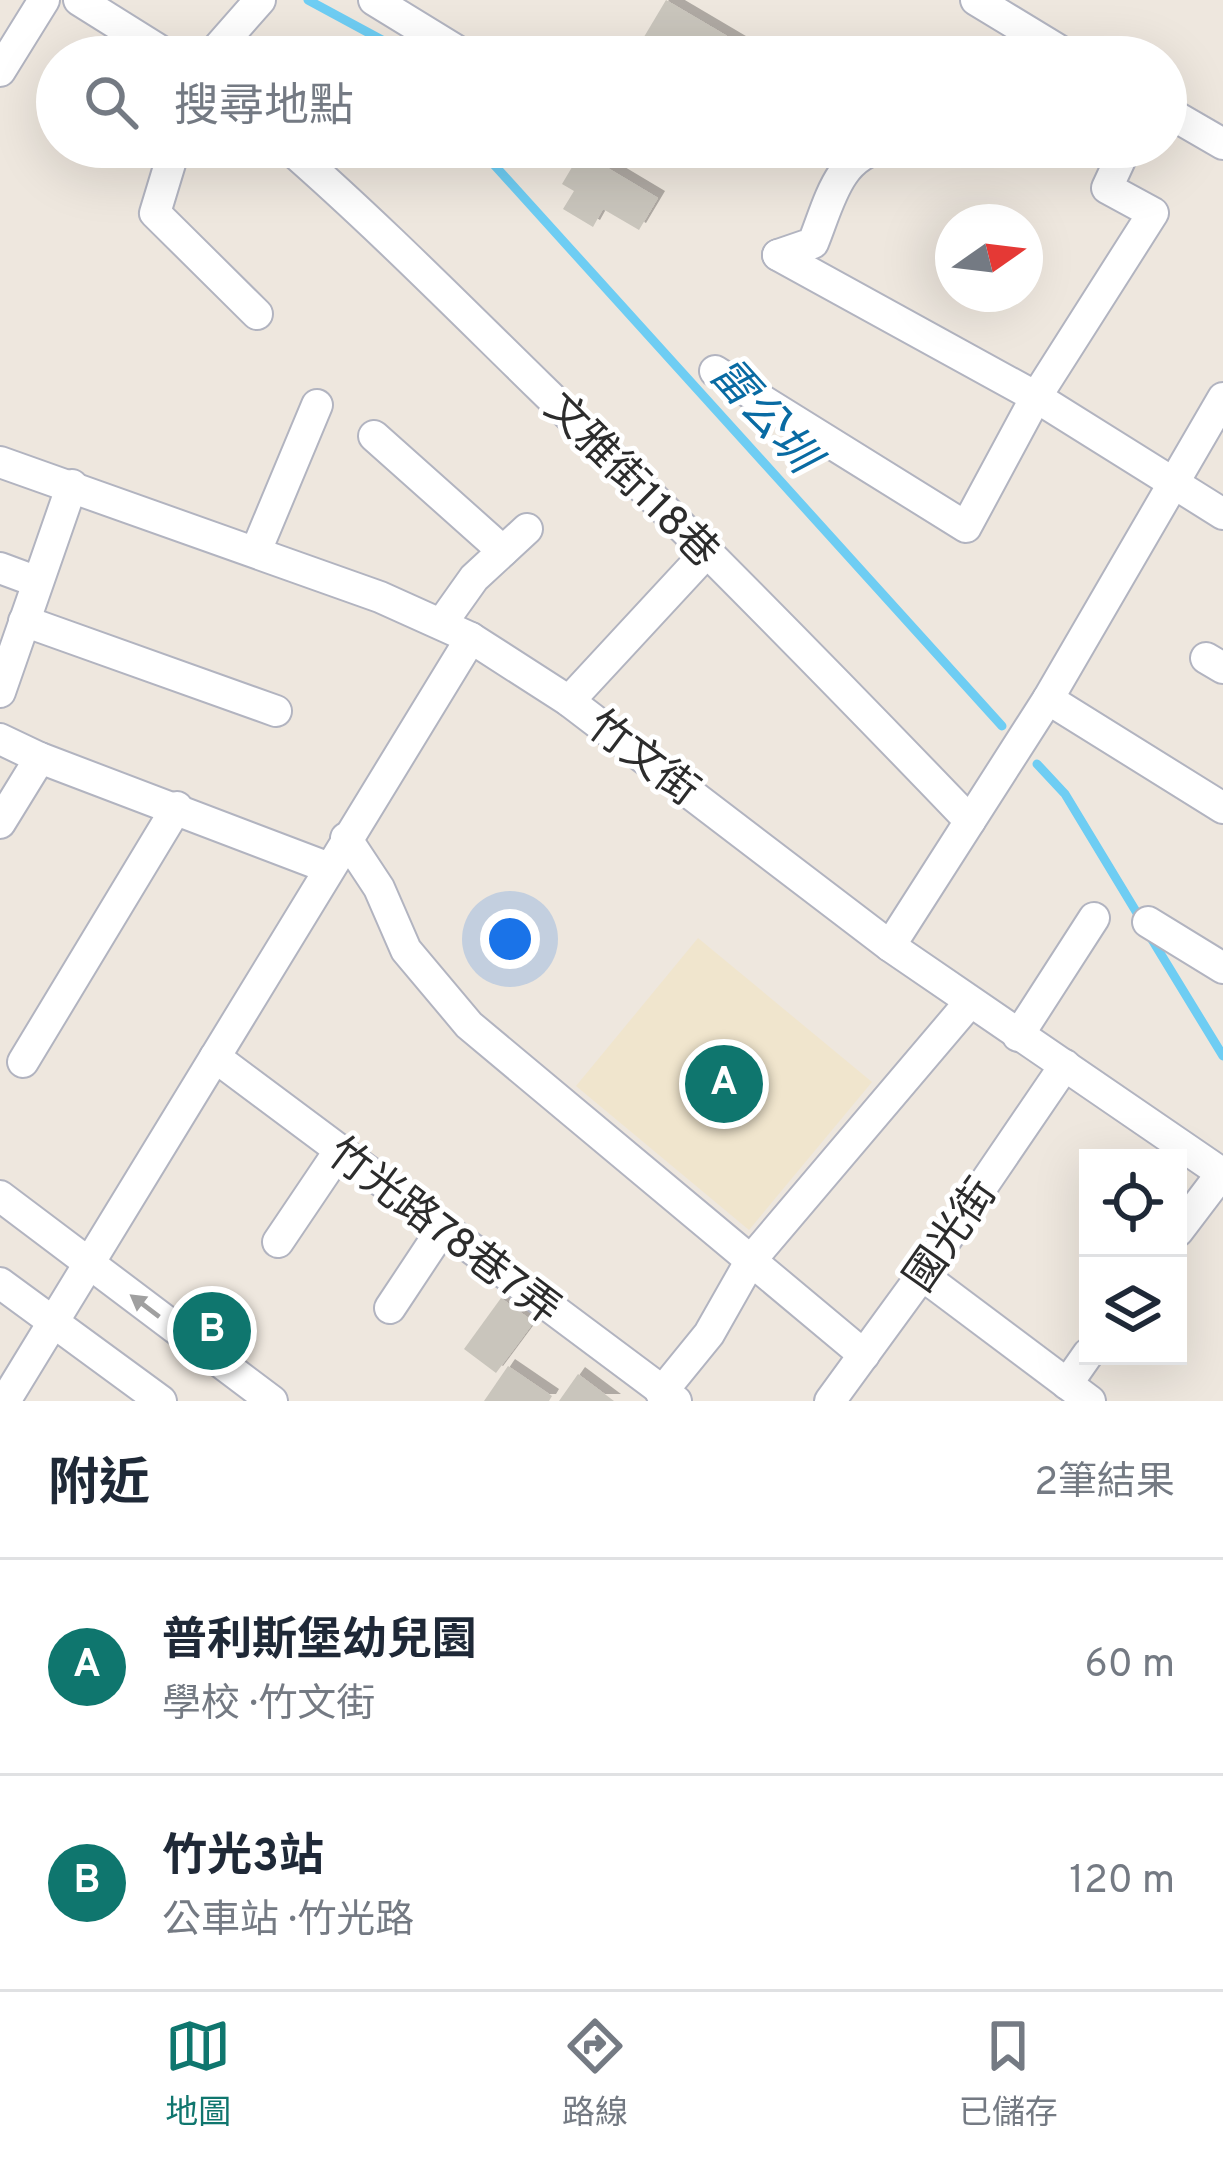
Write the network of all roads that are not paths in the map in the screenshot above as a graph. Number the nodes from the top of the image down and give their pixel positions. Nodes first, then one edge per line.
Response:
1 (44, 0) edge
2 (80, 0) edge
3 (260, 0) edge
4 (374, 0) edge
5 (976, 0) edge
6 (137, 36) edge
7 (228, 36) edge
8 (433, 36) edge
9 (1027, 36) edge
10 (0, 71) edge
11 (1187, 123) edge
12 (1223, 144) edge
13 (169, 168) edge
14 (311, 168) edge
15 (844, 168) edge
16 (1116, 168) edge
17 (257, 314) dead end
18 (715, 371) dead end
19 (1036, 398) junction
20 (1223, 398) edge
21 (317, 405) dead end
22 (374, 436) dead end
23 (0, 462) edge
24 (1172, 482) junction
25 (72, 485) junction
26 (1223, 514) edge
27 (527, 529) dead end
28 (503, 550) junction
29 (256, 551) junction
30 (707, 552) junction
31 (0, 568) edge
32 (35, 581) junction
33 (24, 621) junction
34 (442, 623) junction
35 (471, 638) junction
36 (0, 692) edge
37 (1048, 699) junction
38 (568, 701) junction
39 (276, 711) dead end
40 (0, 739) edge
41 (40, 758) junction
42 (177, 807) junction
43 (1223, 808) edge
44 (970, 821) junction
45 (0, 823) edge
46 (346, 838) junction
47 (329, 868) junction
48 (1094, 918) dead end
49 (1148, 922) dead end
50 (890, 946) junction
51 (1223, 968) edge
52 (970, 1002) junction
53 (1018, 1036) junction
54 (215, 1057) junction
55 (23, 1062) dead end
56 (1065, 1065) junction
57 (340, 1150) junction
58 (1223, 1173) edge
59 (0, 1196) edge
60 (1187, 1220) edge
61 (443, 1228) junction
62 (278, 1242) dead end
63 (751, 1260) junction
64 (87, 1263) junction
65 (922, 1275) junction
66 (0, 1282) edge
67 (390, 1308) dead end
68 (52, 1321) junction
69 (864, 1355) junction
70 (1078, 1392) edge
71 (669, 1397) edge
72 (5, 1401) edge
73 (161, 1401) edge
74 (272, 1401) edge
75 (830, 1401) edge

1 - 10 street
2 - 6 street
3 - 7 street
4 - 8 street
5 - 9 street
11 - 12 street
13 - 17 street
14 - 30 street, 文雅街118巷
15 - 19 street
16 - 19 street
18 - 19 street
19 - 24 street
20 - 24 street
21 - 29 street
22 - 28 street
23 - 25 street, 竹文街
24 - 26 street
24 - 37 street
25 - 29 street, 竹文街
25 - 32 street
27 - 28 street
28 - 34 street
29 - 34 street, 竹文街
30 - 38 street
30 - 44 street, 文雅街118巷
31 - 32 street
32 - 33 street
33 - 36 street
33 - 39 street
34 - 35 street, 竹文街
35 - 38 street, 竹文街
35 - 46 street
37 - 43 street
37 - 44 street
38 - 50 street, 竹文街
40 - 41 street
41 - 42 street
41 - 45 street
42 - 47 street
42 - 55 street
44 - 50 street
46 - 47 street
46 - 63 street
47 - 54 street
48 - 53 street
49 - 51 street
50 - 52 street, 竹文街
52 - 53 street, 竹文街
52 - 63 street
53 - 56 street, 竹文街
54 - 57 street, 竹光路78巷7弄
54 - 64 street
56 - 58 street, 竹文街
56 - 65 street, 國光街
57 - 61 street, 竹光路78巷7弄
57 - 62 street
58 - 60 street
59 - 64 street
61 - 67 street
61 - 71 street, 竹光路78巷7弄
63 - 69 street
63 - 71 street
64 - 68 street
74 -> 64 street
65 - 69 street, 國光街
65 - 70 street
66 - 68 street
68 - 72 street
68 - 73 street
69 - 75 street, 國光街

